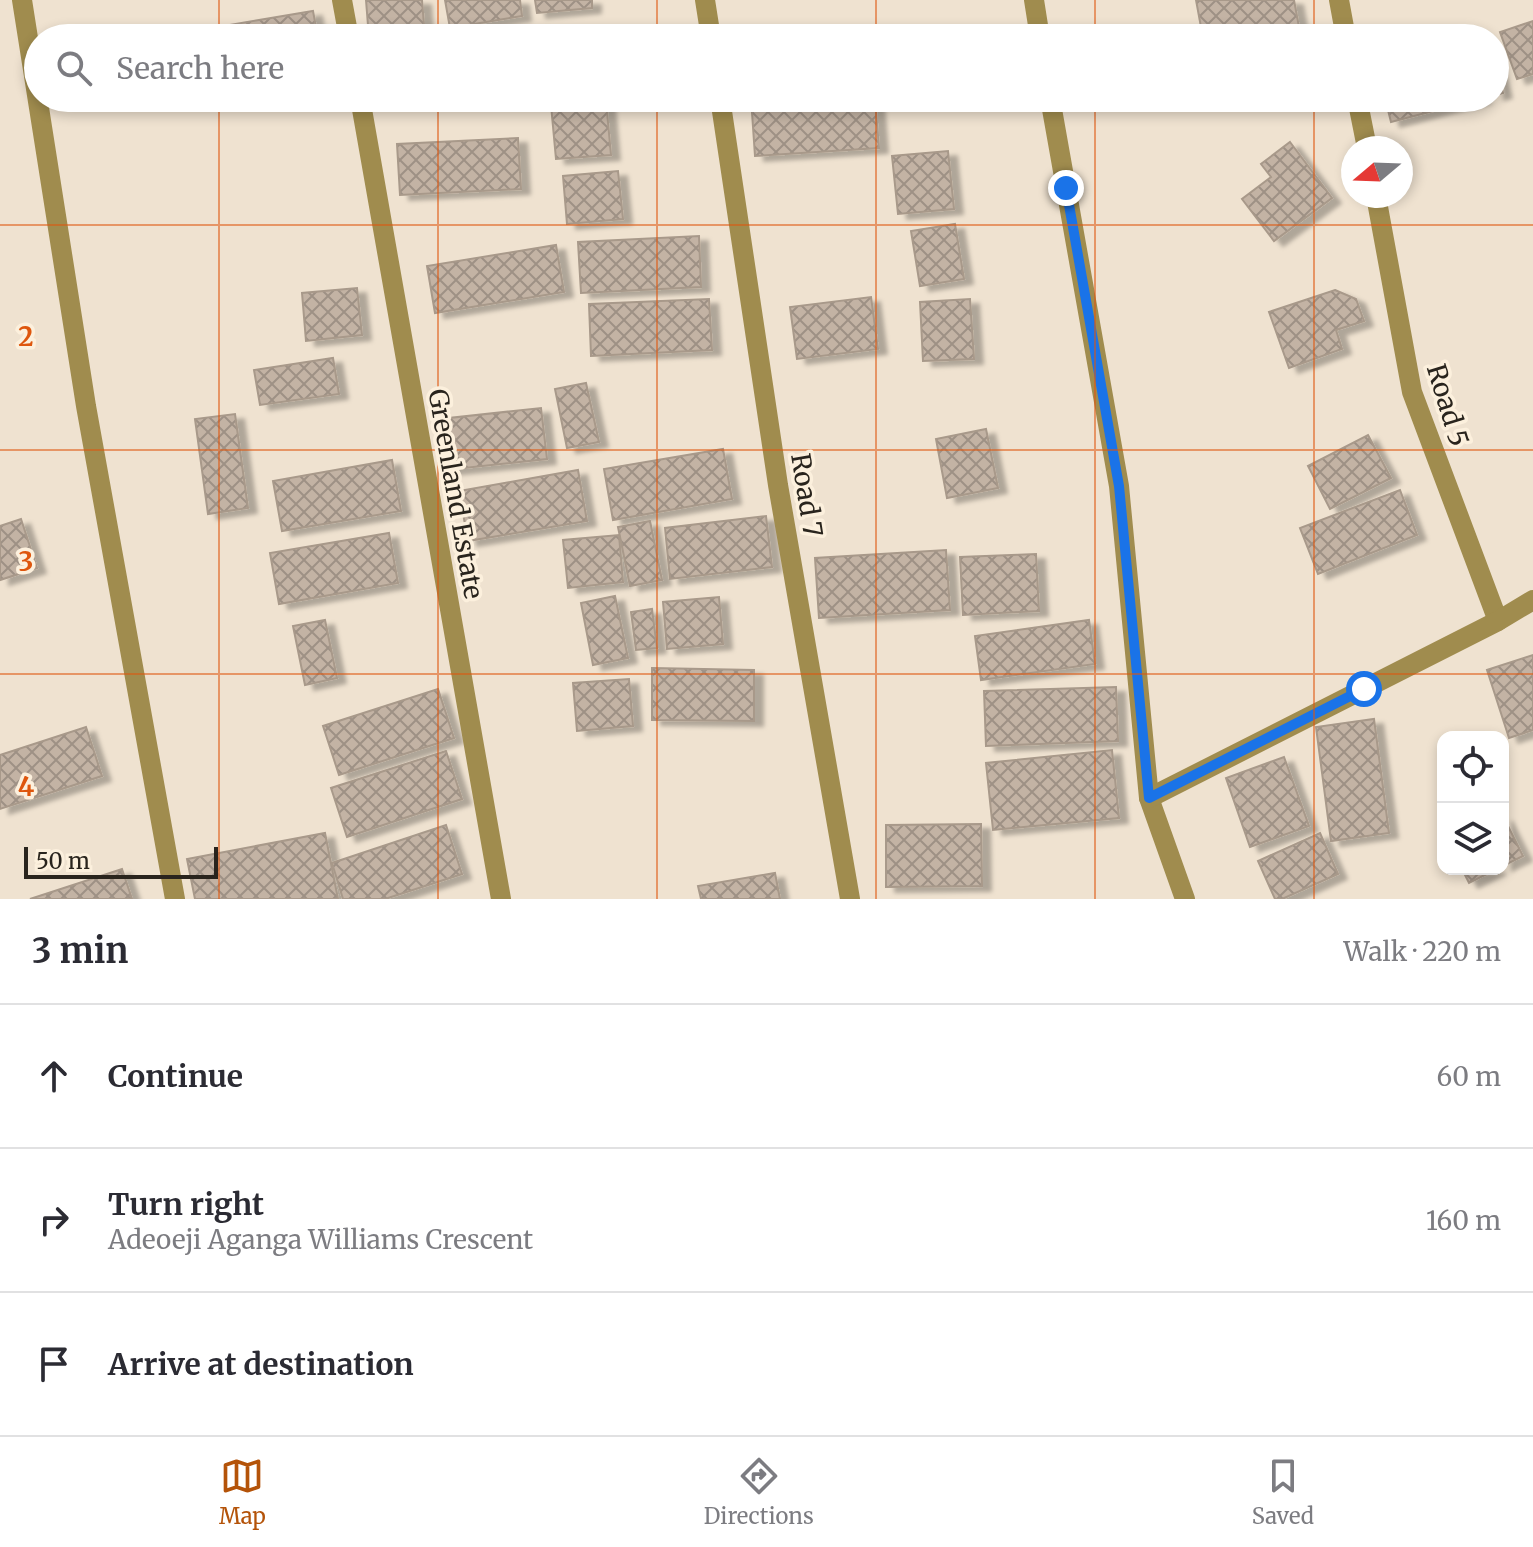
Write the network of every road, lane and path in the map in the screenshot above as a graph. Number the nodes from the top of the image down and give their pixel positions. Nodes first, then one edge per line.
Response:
1 (22, 0) edge
2 (342, 0) edge
3 (705, 0) edge
4 (1034, 0) edge
5 (1339, 0) edge
6 (26, 24) edge
7 (346, 24) edge
8 (709, 24) edge
9 (1038, 24) edge
10 (1343, 24) edge
11 (40, 112) edge
12 (362, 112) edge
13 (722, 112) edge
14 (1052, 112) edge
15 (1360, 112) edge
16 (1365, 136) edge
17 (1378, 208) edge
18 (1533, 600) edge
19 (1498, 621) junction
20 (1149, 798) junction
21 (175, 899) edge
22 (501, 899) edge
23 (850, 899) edge
24 (1185, 899) edge

1 - 6 street
2 - 7 street
3 - 8 street
4 - 9 street
5 - 10 street
11 - 21 street
12 - 22 street, Greenland Estate
13 - 23 street, Road 7
14 - 20 street
15 - 16 street
17 - 19 street, Road 5
18 - 19 street
19 - 20 street
20 - 24 street

